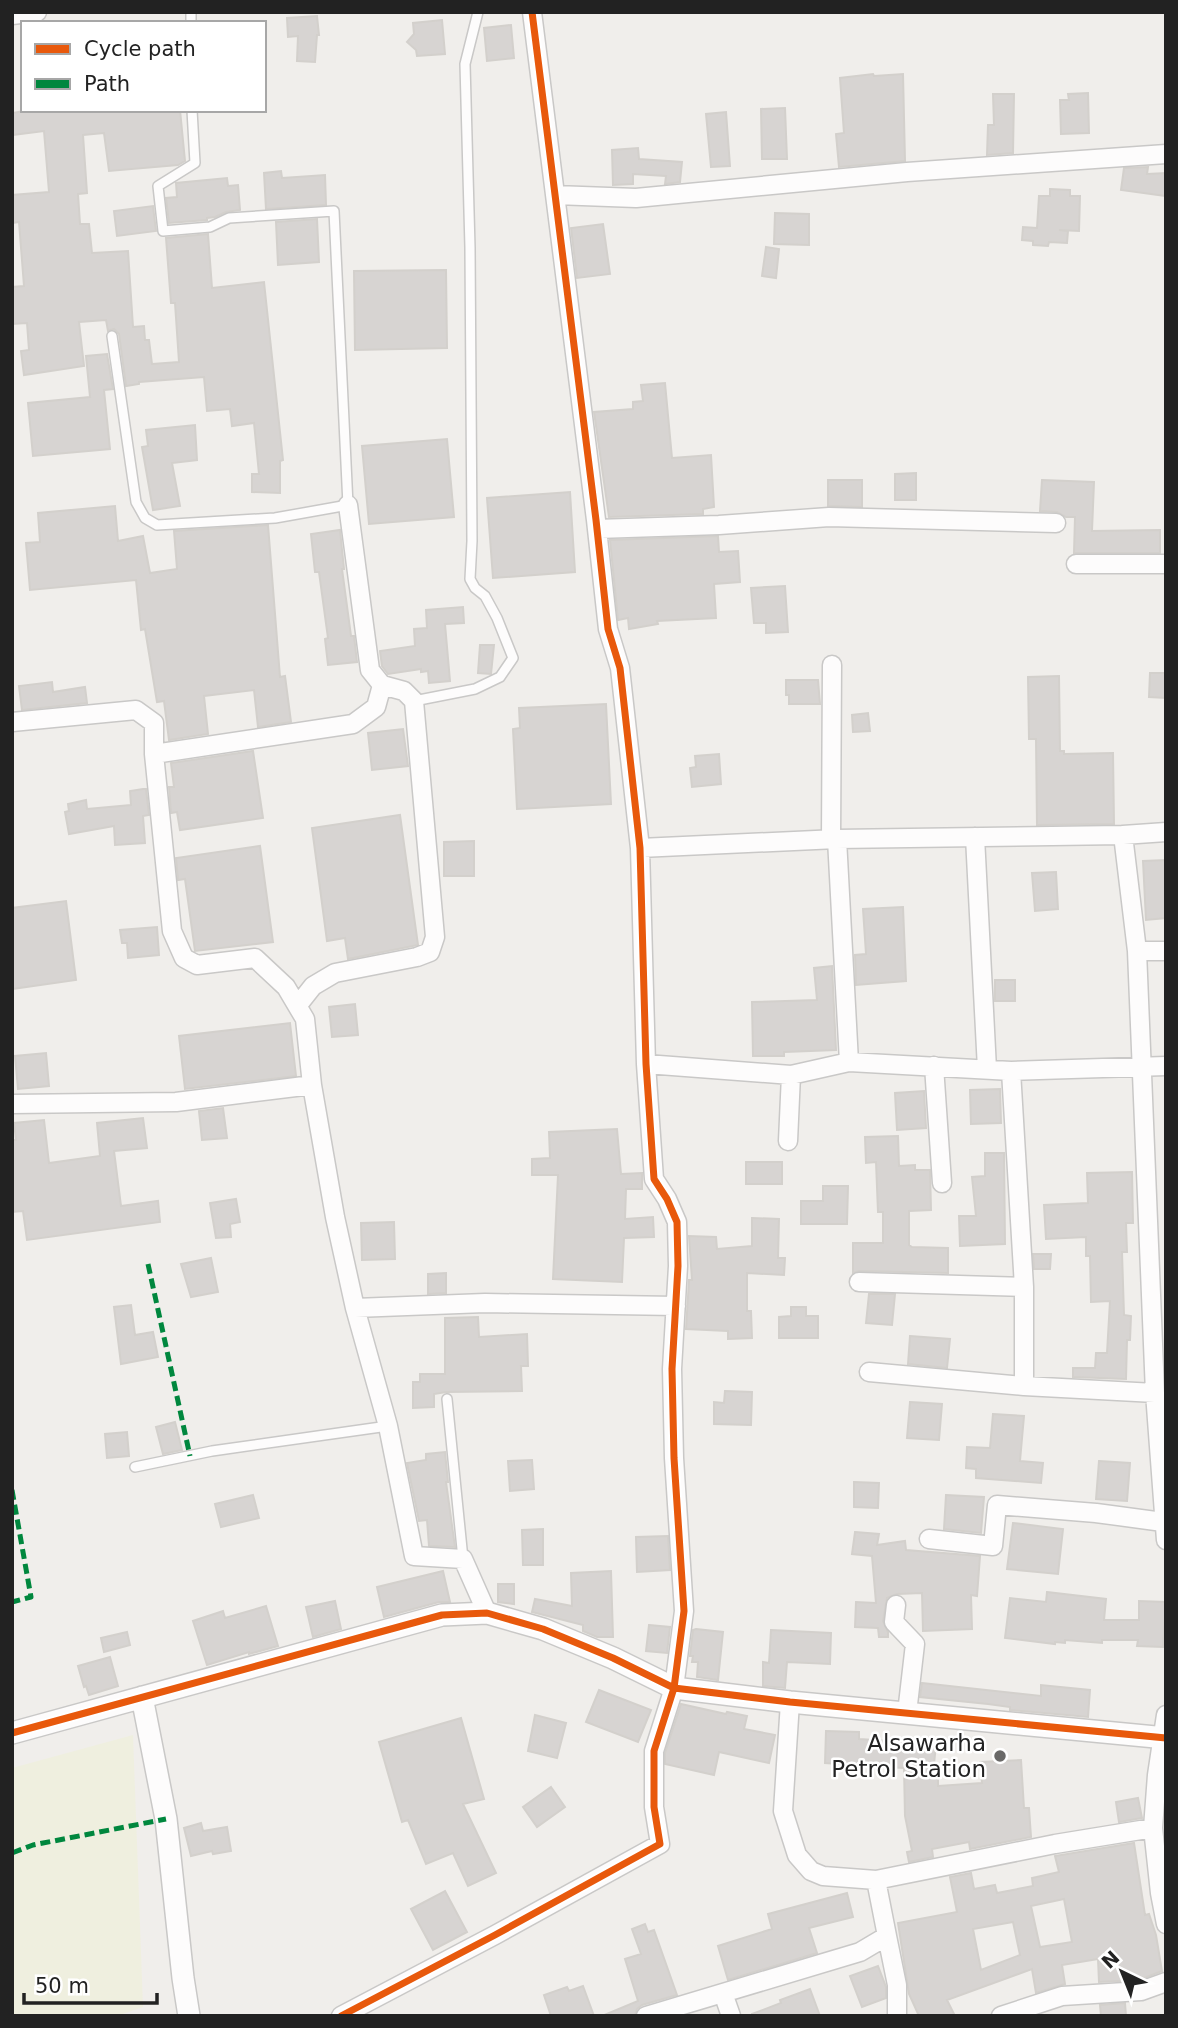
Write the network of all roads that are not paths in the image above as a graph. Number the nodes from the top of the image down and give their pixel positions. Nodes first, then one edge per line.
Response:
1 (37, 12) edge
2 (478, 12) edge
3 (532, 12) edge
4 (12, 15) edge
5 (192, 112) edge
6 (1166, 154) edge
7 (555, 195) junction
8 (112, 336) dead end
9 (348, 505) junction
10 (1056, 523) dead end
11 (597, 529) junction
12 (1076, 564) dead end
13 (1166, 564) edge
14 (832, 664) dead end
15 (383, 685) junction
16 (414, 701) junction
17 (12, 722) edge
18 (154, 754) junction
19 (1166, 832) edge
20 (1123, 835) junction
21 (975, 837) junction
22 (834, 839) junction
23 (640, 848) junction
24 (1137, 951) junction
25 (1166, 951) edge
26 (298, 1005) junction
27 (849, 1062) junction
28 (646, 1064) junction
29 (934, 1066) junction
30 (1166, 1066) edge
31 (1140, 1067) junction
32 (987, 1069) junction
33 (1011, 1071) junction
34 (791, 1075) junction
35 (312, 1085) junction
36 (12, 1104) edge
37 (788, 1141) dead end
38 (942, 1183) dead end
39 (1158, 1276) edge
40 (859, 1282) dead end
41 (1024, 1287) junction
42 (676, 1306) junction
43 (355, 1308) junction
44 (869, 1371) dead end
45 (1024, 1386) junction
46 (1156, 1393) junction
47 (447, 1399) dead end
48 (388, 1426) junction
49 (135, 1467) dead end
50 (1163, 1522) junction
51 (929, 1539) dead end
52 (1166, 1540) edge
53 (463, 1559) junction
54 (896, 1605) dead end
55 (486, 1613) junction
56 (674, 1688) junction
57 (142, 1697) junction
58 (790, 1702) junction
59 (907, 1713) junction
60 (1166, 1715) edge
61 (12, 1733) edge
62 (1165, 1738) edge
63 (1153, 1828) junction
64 (876, 1881) junction
65 (1163, 1893) edge
66 (1166, 1924) edge
67 (887, 1936) junction
68 (1166, 1982) edge
69 (723, 1993) junction
70 (189, 2016) edge
71 (341, 2016) edge
72 (646, 2016) edge
73 (732, 2016) edge
74 (897, 2016) edge
75 (1001, 2016) edge

1 - 4 street
2 - 16 lane
3 - 7 street
5 - 9 lane
6 - 7 street
7 - 11 street
8 - 9 lane
9 - 15 street
10 - 11 street
11 - 23 street
12 - 13 street
14 - 22 street
15 - 16 street
15 - 18 street
16 - 26 street
17 - 18 street
18 - 26 street
19 - 20 street
20 - 21 street
20 - 24 street
21 - 22 street
21 - 32 street
22 - 23 street
22 - 27 street
23 - 28 street
24 - 25 street
24 - 31 street
26 - 35 street
27 - 29 street
27 - 34 street
28 - 34 street
28 - 42 street
29 - 32 street
29 - 38 street
30 - 31 street
31 - 33 street
31 - 39 street
32 - 33 street
33 - 41 street
34 - 37 street
35 - 36 street
35 - 43 street
39 - 46 street
40 - 41 street
41 - 45 street
42 - 43 street
42 - 56 street
43 - 48 street
44 - 45 street
45 - 46 street
46 - 50 street
47 - 53 lane
48 - 49 lane
48 - 53 street
50 - 51 street
50 - 52 street
53 - 55 street
54 - 59 street
55 - 56 street
55 - 57 street
56 - 58 street
56 - 71 street
57 - 61 street
57 - 70 street
58 - 59 street
58 - 64 street
59 - 62 street
60 - 62 street
62 - 63 street
63 - 64 street
63 - 65 street
64 - 67 street
65 - 66 street
67 - 69 street
67 - 74 street
68 - 75 street
69 - 72 street
69 - 73 street

